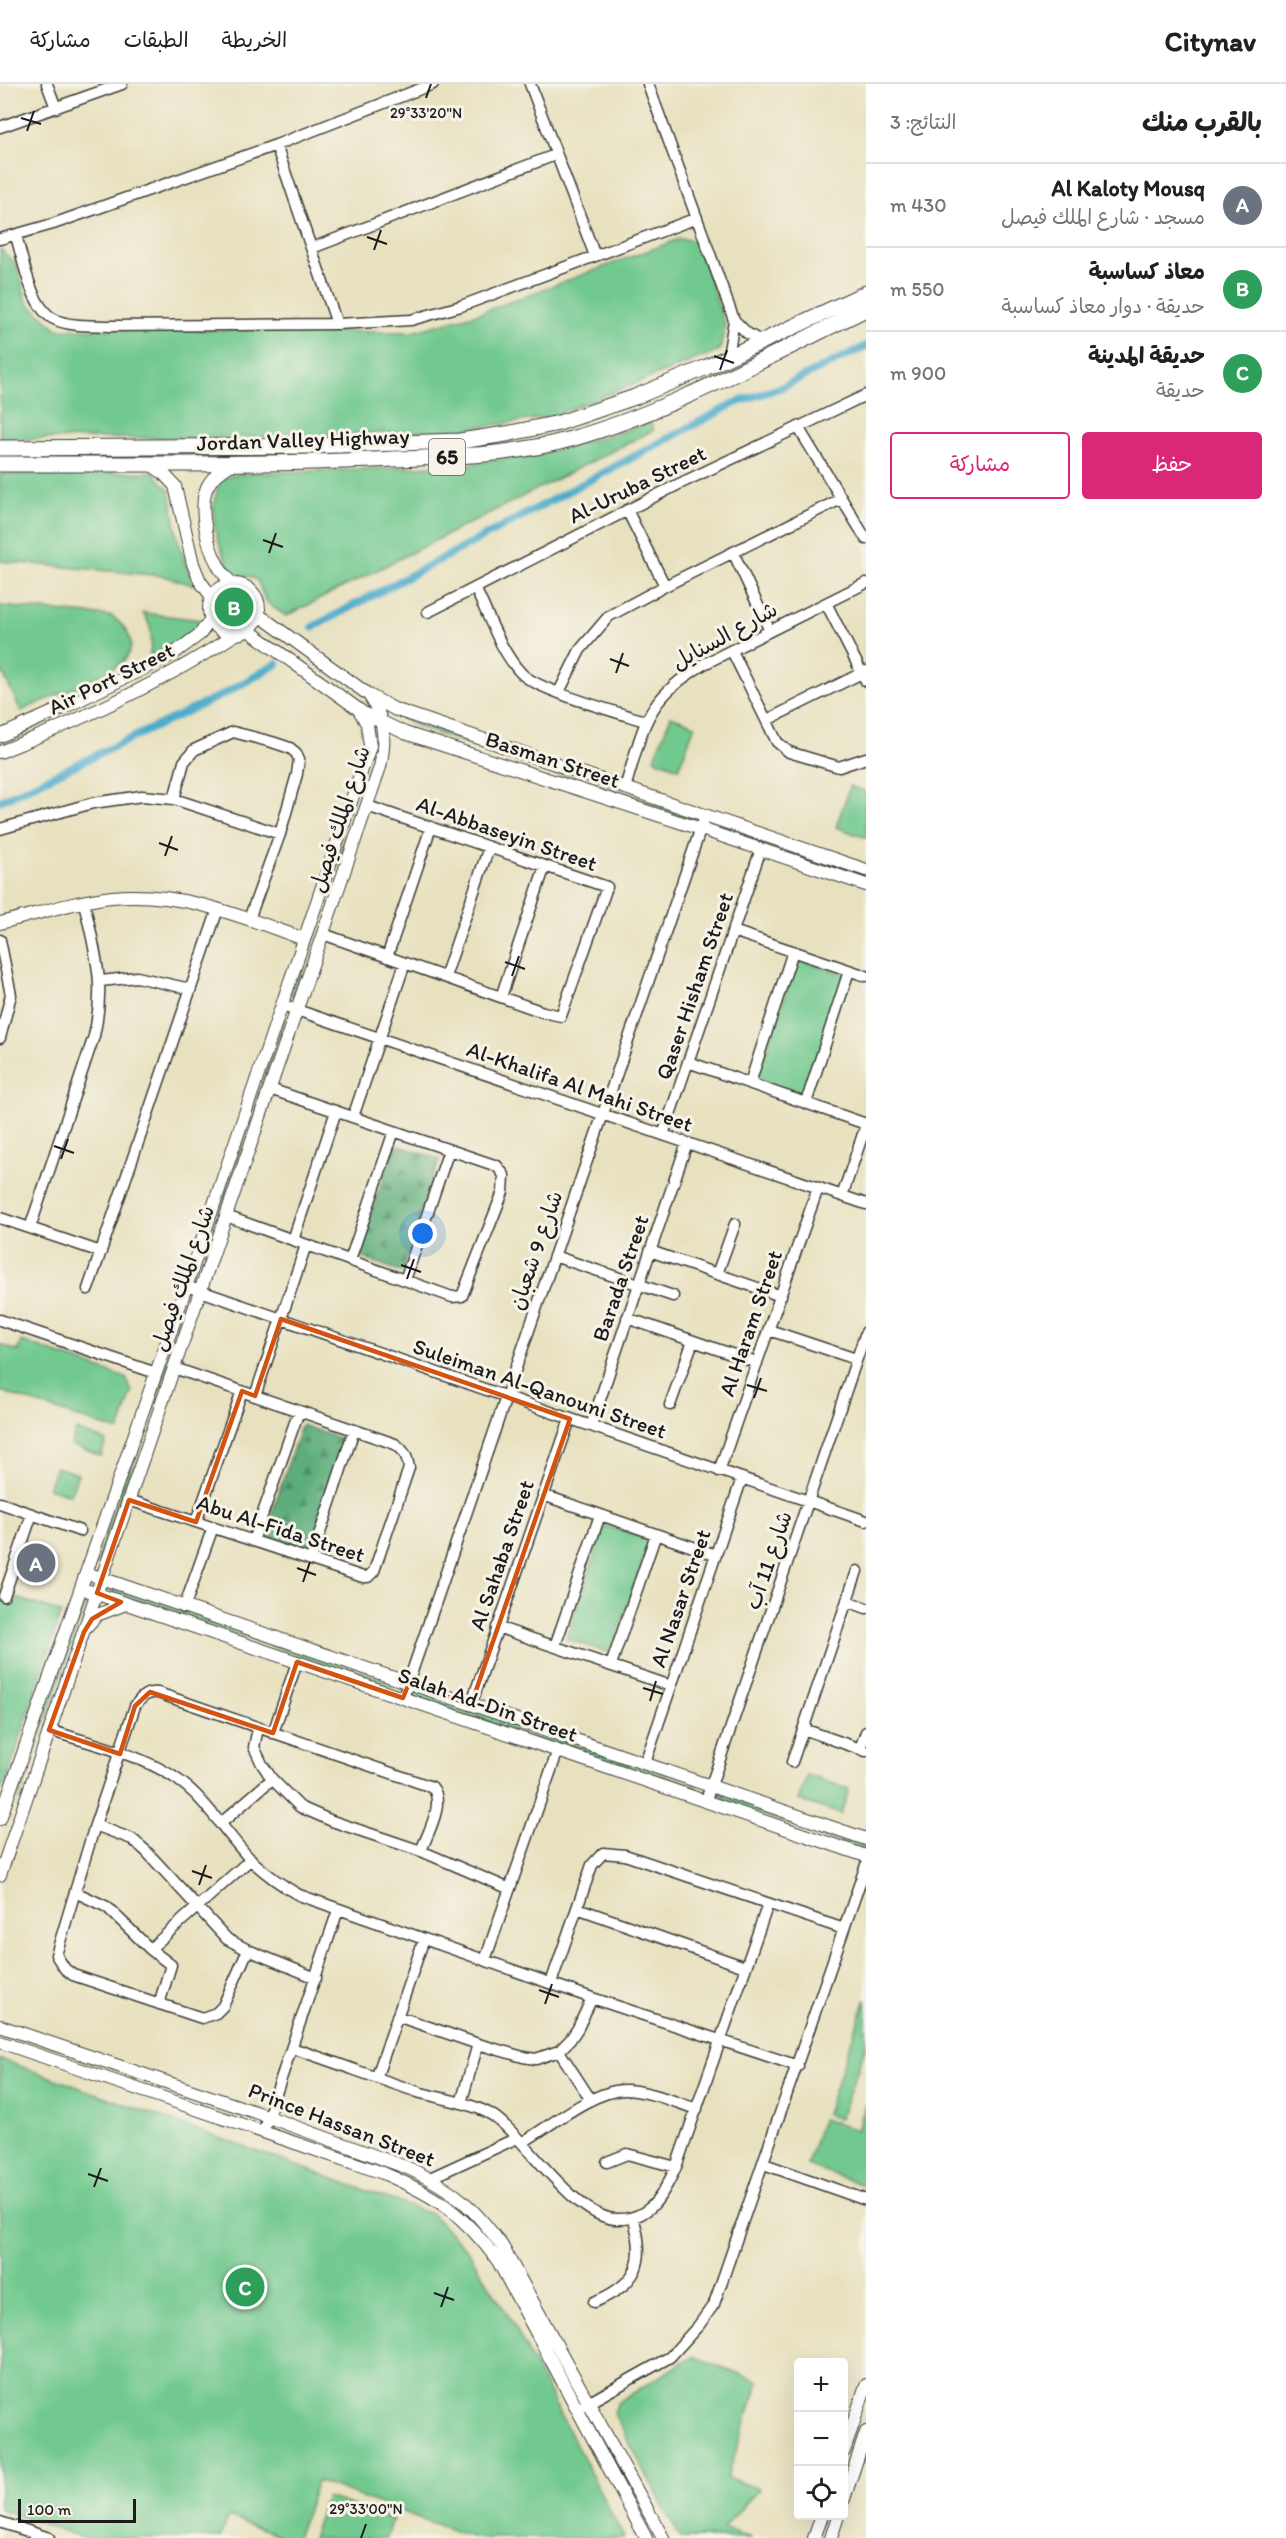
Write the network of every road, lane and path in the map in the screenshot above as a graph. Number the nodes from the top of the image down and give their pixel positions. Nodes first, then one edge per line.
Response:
1 (47, 84) edge
2 (122, 84) edge
3 (433, 84) edge
4 (530, 84) edge
5 (648, 84) edge
6 (107, 87) edge
7 (56, 108) junction
8 (0, 127) edge
9 (276, 145) junction
10 (555, 155) junction
11 (697, 218) junction
12 (16, 236) junction
13 (0, 239) edge
14 (312, 248) junction
15 (595, 256) junction
16 (866, 293) edge
17 (866, 309) edge
18 (734, 320) junction
19 (337, 324) junction
20 (762, 342) junction
21 (728, 357) junction
22 (866, 394) edge
23 (798, 427) junction
24 (460, 441) junction
25 (0, 448) edge
26 (460, 456) junction
27 (0, 464) edge
28 (150, 464) junction
29 (231, 464) junction
30 (841, 499) junction
31 (627, 510) junction
32 (866, 539) edge
33 (733, 552) junction
34 (866, 583) edge
35 (232, 584) junction
36 (665, 586) junction
37 (475, 588) junction
38 (212, 597) junction
39 (826, 603) junction
40 (428, 612) dead end
41 (259, 615) junction
42 (211, 619) junction
43 (770, 631) junction
44 (242, 632) junction
45 (732, 651) junction
46 (865, 675) edge
47 (559, 692) junction
48 (369, 695) junction
49 (359, 710) junction
50 (766, 720) junction
51 (645, 721) junction
52 (383, 723) junction
53 (0, 736) edge
54 (0, 752) edge
55 (866, 758) edge
56 (365, 762) junction
57 (380, 767) junction
58 (625, 788) junction
59 (174, 799) junction
60 (367, 806) junction
61 (705, 816) junction
62 (430, 828) junction
63 (0, 829) edge
64 (701, 829) junction
65 (280, 834) junction
66 (489, 847) junction
67 (761, 849) junction
68 (545, 866) junction
69 (866, 870) edge
70 (866, 885) edge
71 (84, 902) junction
72 (218, 909) junction
73 (249, 919) junction
74 (0, 923) edge
75 (733, 931) junction
76 (323, 934) junction
77 (304, 939) junction
78 (0, 940) edge
79 (793, 951) junction
80 (387, 957) junction
81 (405, 963) junction
82 (849, 970) junction
83 (866, 976) edge
84 (444, 977) junction
85 (101, 981) junction
86 (190, 989) junction
87 (501, 998) junction
88 (282, 1005) junction
89 (297, 1010) junction
90 (0, 1038) edge
91 (379, 1039) junction
92 (688, 1062) junction
93 (750, 1083) junction
94 (270, 1089) junction
95 (806, 1103) junction
96 (336, 1111) junction
97 (603, 1115) junction
98 (352, 1117) junction
99 (866, 1125) edge
100 (394, 1131) junction
101 (663, 1135) junction
102 (687, 1143) junction
103 (448, 1150) junction
104 (818, 1188) junction
105 (842, 1196) junction
106 (866, 1204) edge
107 (225, 1216) junction
108 (0, 1218) edge
109 (735, 1224) dead end
110 (30, 1228) junction
111 (292, 1240) junction
112 (306, 1245) junction
113 (650, 1251) junction
114 (101, 1252) junction
115 (554, 1256) junction
116 (350, 1260) junction
117 (717, 1274) junction
118 (405, 1280) junction
119 (639, 1284) junction
120 (186, 1286) junction
121 (88, 1289) dead end
122 (201, 1291) junction
123 (673, 1296) dead end
124 (781, 1296) junction
125 (627, 1318) junction
126 (281, 1319) junction
127 (0, 1320) edge
128 (769, 1330) junction
129 (866, 1332) edge
130 (693, 1341) junction
131 (856, 1359) junction
132 (757, 1363) junction
133 (174, 1368) junction
134 (156, 1373) junction
135 (242, 1391) junction
136 (255, 1396) junction
137 (506, 1397) junction
138 (670, 1405) dead end
139 (298, 1411) junction
140 (570, 1419) junction
141 (591, 1426) junction
142 (354, 1430) junction
143 (719, 1471) junction
144 (742, 1478) junction
145 (543, 1495) junction
146 (129, 1500) junction
147 (809, 1502) junction
148 (0, 1503) edge
149 (33, 1514) junction
150 (600, 1515) junction
151 (866, 1521) edge
152 (196, 1522) junction
153 (213, 1527) junction
154 (80, 1531) dead end
155 (656, 1534) junction
156 (253, 1541) junction
157 (716, 1555) junction
158 (311, 1560) junction
159 (857, 1571) dead end
160 (87, 1574) junction
161 (102, 1578) junction
162 (82, 1588) junction
163 (97, 1593) junction
164 (4, 1596) dead end
165 (847, 1601) junction
166 (127, 1604) junction
167 (184, 1608) junction
168 (866, 1608) edge
169 (497, 1627) junction
170 (84, 1632) junction
171 (555, 1646) junction
172 (297, 1662) junction
173 (611, 1665) junction
174 (409, 1683) junction
175 (671, 1686) junction
176 (403, 1698) junction
177 (471, 1705) junction
178 (258, 1728) junction
179 (804, 1729) junction
180 (50, 1730) junction
181 (866, 1732) edge
182 (273, 1733) junction
183 (558, 1750) junction
184 (863, 1750) edge
185 (120, 1754) junction
186 (792, 1762) dead end
187 (645, 1763) junction
188 (272, 1779) junction
189 (711, 1787) junction
190 (706, 1800) junction
191 (1, 1812) edge
192 (21, 1815) junction
193 (220, 1824) junction
194 (95, 1825) junction
195 (866, 1839) edge
196 (421, 1851) junction
197 (866, 1856) edge
198 (250, 1859) junction
199 (866, 1865) edge
200 (0, 1875) edge
201 (510, 1889) junction
202 (75, 1892) junction
203 (768, 1904) junction
204 (198, 1906) junction
205 (577, 1908) junction
206 (338, 1910) junction
207 (844, 1929) junction
208 (424, 1939) junction
209 (150, 1949) junction
210 (248, 1950) junction
211 (485, 1960) junction
212 (745, 1967) junction
213 (316, 1978) junction
214 (551, 1983) junction
215 (592, 1998) junction
216 (159, 2004) junction
217 (397, 2016) junction
218 (0, 2026) edge
219 (0, 2042) edge
220 (721, 2042) junction
221 (478, 2044) junction
222 (292, 2048) junction
223 (559, 2051) junction
224 (798, 2066) junction
225 (377, 2076) junction
226 (591, 2100) junction
227 (461, 2103) junction
228 (697, 2109) junction
229 (268, 2117) junction
230 (263, 2132) junction
231 (520, 2140) junction
232 (607, 2162) dead end
233 (764, 2164) junction
234 (676, 2167) junction
235 (430, 2178) junction
236 (866, 2200) edge
237 (633, 2217) junction
238 (594, 2302) dead end
239 (866, 2385) edge
240 (583, 2405) junction
241 (866, 2432) edge
242 (848, 2437) edge
243 (848, 2484) edge
244 (821, 2520) edge
245 (837, 2520) edge
246 (0, 2522) edge
247 (49, 2538) edge
248 (646, 2538) edge
249 (663, 2538) edge
250 (814, 2538) edge
251 (831, 2538) edge

1 - 7 street
2 - 6 street
3 - 9 street
4 - 10 street
5 - 11 street
6 - 7 street
7 - 8 street
9 - 12 street
9 - 14 street
10 - 14 street
10 - 15 street
11 - 15 street
11 - 18 street
12 - 13 street
12 - 19 street
14 - 19 street
15 - 19 street
16 - 20 highway, Jordan Valley Highway / 65
17 - 26 highway, Jordan Valley Highway / 65
18 - 20 street
18 - 21 street
20 - 21 highway, Jordan Valley Highway / 65
21 - 24 highway, Jordan Valley Highway / 65
22 - 23 street, Al-Uruba Street
23 - 30 street
23 - 31 street, Al-Uruba Street
24 - 25 highway, Jordan Valley Highway / 65
24 - 26 highway
26 - 29 highway, Jordan Valley Highway / 65
27 - 28 highway, Jordan Valley Highway / 65
28 - 29 highway, Jordan Valley Highway / 65
28 - 38 main road
29 - 35 main road
30 - 32 street
30 - 33 street
31 - 36 street
31 - 37 street, Al-Uruba Street
33 - 36 street
33 - 43 street
34 - 39 street, شارع السنايل
35 - 38 main road
35 - 41 main road
36 - 47 street
37 - 40 street, Al-Uruba Street
37 - 47 street
38 - 42 main road
39 - 43 street, شارع السنايل
39 - 46 street
41 - 44 main road
41 - 48 main road, Basman Street
42 - 44 main road
42 - 53 main road, Air Port Street
43 - 45 street, شارع السنايل
44 - 49 main road, Basman Street
44 - 54 main road, Air Port Street
45 - 50 street
45 - 51 street, شارع السنايل
46 - 50 street
47 - 51 street
48 - 52 main road, شارع الملك فيصل
48 - 58 main road, Basman Street
49 - 52 main road, Basman Street
49 - 56 main road, شارع الملك فيصل
50 - 55 street
51 - 58 street, شارع السنايل
52 - 57 main road, شارع الملك فيصل
52 - 64 main road, Basman Street
56 - 57 main road
56 - 77 main road, شارع الملك فيصل
57 - 60 main road, شارع الملك فيصل
58 - 61 main road, Basman Street
59 - 63 street
59 - 65 street
59 - 65 street
60 - 62 street, Al-Abbaseyin Street
60 - 76 main road, شارع الملك فيصل
61 - 64 street, شارع 9 شعبان
61 - 69 main road, Basman Street
62 - 66 street, Al-Abbaseyin Street
62 - 80 street
64 - 67 main road, Basman Street
64 - 97 street, شارع 9 شعبان
65 - 73 street
66 - 68 street, Al-Abbaseyin Street
66 - 84 street
67 - 70 main road, Basman Street
67 - 75 street, Qaser Hisham Street
68 - 87 street
68 - 87 street, Al-Abbaseyin Street
71 - 72 main road
71 - 74 main road
71 - 85 street
72 - 73 main road
72 - 86 street
73 - 77 main road
75 - 79 street
75 - 92 street, Qaser Hisham Street
76 - 80 street, Al-Abbaseyin Street
76 - 89 main road, شارع الملك فيصل
77 - 88 main road, شارع الملك فيصل
78 - 90 street
79 - 82 street
79 - 93 street
80 - 81 street, Al-Abbaseyin Street
81 - 84 street, Al-Abbaseyin Street
81 - 91 street
82 - 83 street
82 - 95 street
84 - 87 street, Al-Abbaseyin Street
85 - 86 street
85 - 110 street
86 - 114 street
88 - 89 street, Al-Khalifa Al Mahi Street
88 - 120 main road, شارع الملك فيصل
89 - 91 street, Al-Khalifa Al Mahi Street
89 - 94 main road, شارع الملك فيصل
91 - 97 street, Al-Khalifa Al Mahi Street
91 - 98 street
92 - 93 street
92 - 101 street, Qaser Hisham Street
93 - 95 street
94 - 96 street
94 - 107 main road, شارع الملك فيصل
95 - 99 street
96 - 98 street
96 - 111 street
97 - 101 street, Al-Khalifa Al Mahi Street
97 - 115 street, شارع 9 شعبان
98 - 100 street
99 - 105 street
100 - 103 street
100 - 116 street
101 - 102 street, Al-Khalifa Al Mahi Street
102 - 104 street, Al-Khalifa Al Mahi Street
102 - 113 street, Barada Street
103 - 118 street
103 - 118 street
104 - 105 street, Al-Khalifa Al Mahi Street
104 - 124 street, Al Haram Street
105 - 106 street, Al-Khalifa Al Mahi Street
107 - 111 street
107 - 122 main road, شارع الملك فيصل
108 - 110 street
109 - 117 street
110 - 114 street
111 - 112 street
112 - 116 street
112 - 126 street
113 - 117 street
113 - 119 street, Barada Street
114 - 121 street
115 - 119 street
115 - 137 street, شارع 9 شعبان
116 - 118 street
117 - 124 street
119 - 123 street
119 - 125 street, Barada Street
120 - 122 street, Suleiman Al-Qanouni Street
120 - 134 main road, شارع الملك فيصل
122 - 126 street, Suleiman Al-Qanouni Street
122 - 133 main road, شارع الملك فيصل
124 - 128 street, Al Haram Street
125 - 130 street
125 - 141 street, Barada Street
126 - 136 street
126 - 137 street, Suleiman Al-Qanouni Street
127 - 134 street
128 - 131 street
128 - 132 street, Al Haram Street
129 - 131 street, شارع 11 آب
130 - 132 street
130 - 138 street
131 - 147 street, شارع 11 آب
132 - 143 street, Al Haram Street
133 - 135 street, Abu Al-Fida Street
133 - 146 main road, شارع الملك فيصل
134 - 160 main road, شارع الملك فيصل
135 - 136 street, Abu Al-Fida Street
135 - 152 street
136 - 139 street, Abu Al-Fida Street
137 - 140 street, Suleiman Al-Qanouni Street
137 - 174 street, شارع 9 شعبان
139 - 142 street, Abu Al-Fida Street
139 - 156 street
140 - 141 street, Suleiman Al-Qanouni Street
140 - 145 street, Al Sahaba Street
141 - 143 street, Suleiman Al-Qanouni Street
142 - 158 street
142 - 158 street, Abu Al-Fida Street
143 - 144 street, Suleiman Al-Qanouni Street
144 - 147 street, Suleiman Al-Qanouni Street
144 - 157 street, Al Nasar Street
145 - 150 street
145 - 169 street, Al Sahaba Street
146 - 152 street, Abu Al-Fida Street
146 - 161 main road, شارع الملك فيصل
147 - 151 street, Suleiman Al-Qanouni Street
147 - 189 street, شارع 11 آب
148 - 149 street
149 - 154 street
149 - 164 street
150 - 155 street
150 - 171 street
152 - 153 street, Abu Al-Fida Street
153 - 156 street, Abu Al-Fida Street
153 - 167 street
155 - 157 street
155 - 173 street
156 - 158 street, Abu Al-Fida Street
157 - 175 street, Al Nasar Street
159 - 165 street
160 - 161 main road, Salah Ad-Din Street
160 - 162 main road, شارع الملك فيصل
161 - 163 main road, شارع الملك فيصل
161 - 167 main road, Salah Ad-Din Street
162 - 163 main road, Salah Ad-Din Street
162 - 191 main road, شارع الملك فيصل
163 - 166 main road, Salah Ad-Din Street
163 - 170 main road, شارع الملك فيصل
165 - 168 street
165 - 179 street
166 - 170 main road
166 - 172 main road, Salah Ad-Din Street
167 - 174 main road, Salah Ad-Din Street
169 - 171 street
169 - 177 street, Al Sahaba Street
170 - 180 main road, شارع الملك فيصل
171 - 173 street
172 - 176 main road, Salah Ad-Din Street
172 - 182 street
173 - 175 street
174 - 176 street, شارع 9 شعبان
174 - 177 main road, Salah Ad-Din Street
175 - 187 street, Al Nasar Street
176 - 183 main road, Salah Ad-Din Street
177 - 187 main road, Salah Ad-Din Street
178 - 182 street
178 - 185 street
178 - 188 street
179 - 184 street
179 - 186 street
180 - 185 street
180 - 192 main road, شارع الملك فيصل
181 - 184 street
182 - 196 street
183 - 190 main road, Salah Ad-Din Street
183 - 201 street
185 - 193 street
185 - 194 street
187 - 189 main road, Salah Ad-Din Street
188 - 193 street
188 - 196 street
189 - 190 street, شارع 11 آب
189 - 195 main road, Salah Ad-Din Street
190 - 197 main road, Salah Ad-Din Street
191 - 192 street
192 - 200 main road, شارع الملك فيصل
193 - 198 street
194 - 202 street
194 - 204 street
196 - 201 street
198 - 204 street
198 - 206 street
199 - 207 street
201 - 211 street
202 - 209 street
202 - 216 street
203 - 205 street
203 - 207 street
203 - 212 street
204 - 209 street
204 - 210 street
205 - 212 street
205 - 214 street
206 - 208 street
206 - 213 street
207 - 224 street
208 - 211 street
208 - 217 street
209 - 216 street
210 - 213 street
210 - 216 street
211 - 214 street
212 - 220 street
213 - 222 street
214 - 215 street
215 - 220 street
215 - 223 street
217 - 221 street
217 - 225 street
218 - 229 main road, Prince Hassan Street
219 - 230 main road, Prince Hassan Street
220 - 224 street
220 - 228 street
221 - 223 street
221 - 227 street
222 - 225 street
222 - 229 street
223 - 226 street
224 - 233 street
225 - 227 street
226 - 228 street
226 - 231 street
227 - 231 street
228 - 234 street
229 - 230 street
229 - 235 main road, Prince Hassan Street
230 - 240 main road, Prince Hassan Street
231 - 235 street
231 - 237 street
232 - 234 street
233 - 236 street
233 - 240 street
234 - 237 street
235 - 240 main road, Prince Hassan Street
237 - 238 street
239 - 242 main road
240 - 248 main road, Prince Hassan Street
240 - 249 main road, Prince Hassan Street
241 - 243 main road
244 - 250 main road
245 - 251 main road
246 - 247 street

